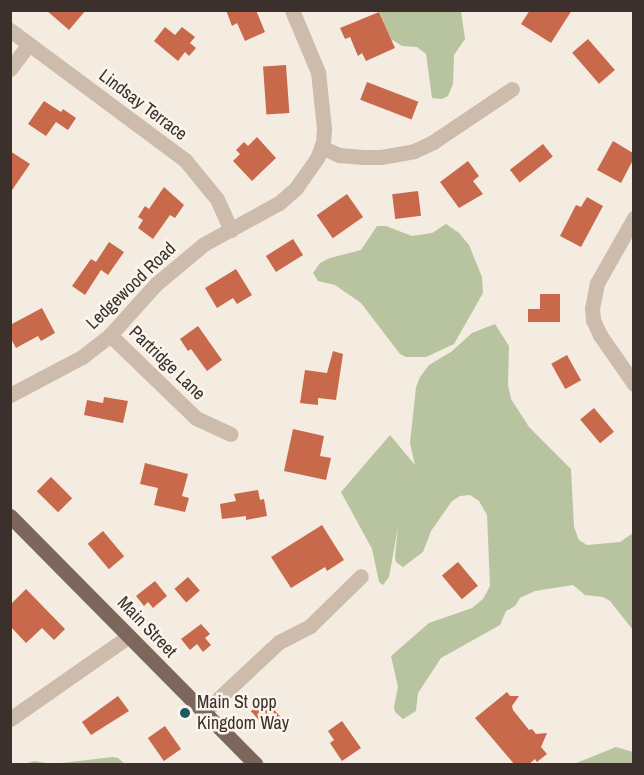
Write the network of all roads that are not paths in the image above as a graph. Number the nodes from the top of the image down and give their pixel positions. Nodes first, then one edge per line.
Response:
1 (292, 10) edge
2 (10, 30) edge
3 (29, 44) junction
4 (10, 69) edge
5 (513, 89) dead end
6 (321, 147) junction
7 (633, 218) edge
8 (231, 230) junction
9 (110, 335) junction
10 (633, 384) edge
11 (10, 395) edge
12 (230, 434) dead end
13 (10, 516) edge
14 (361, 576) dead end
15 (129, 636) junction
16 (203, 713) junction
17 (10, 719) edge
18 (255, 765) edge

1 - 6 street, Ledgewood Road
2 - 3 street, Lindsay Terrace
3 - 4 street
3 - 8 street, Lindsay Terrace
5 - 6 street
6 - 8 street, Ledgewood Road
7 - 10 street
8 - 9 street, Ledgewood Road
9 - 11 street, Ledgewood Road
9 - 12 street, Partridge Lane
13 - 15 main road, Main Street
14 - 16 street
15 - 16 main road, Main Street
15 - 17 street
16 - 18 main road, Main Street

